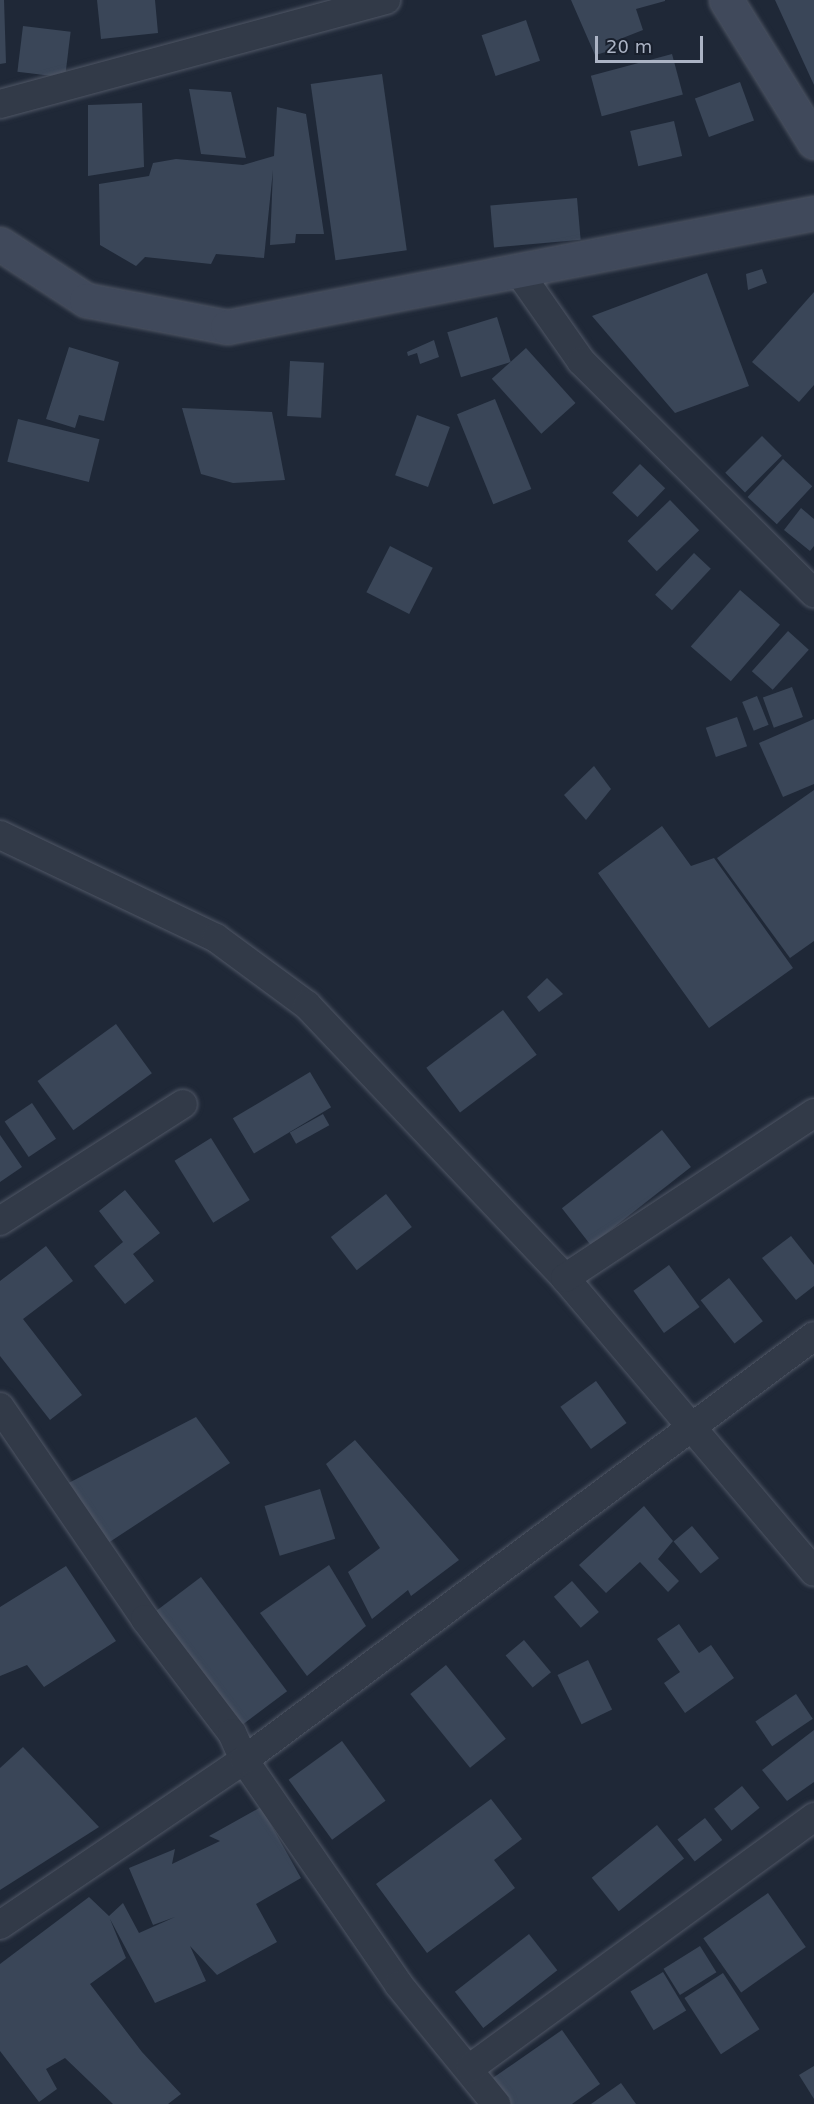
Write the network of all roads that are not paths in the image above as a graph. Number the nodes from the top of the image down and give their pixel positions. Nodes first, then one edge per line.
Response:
1 (386, 0) edge
2 (726, 0) edge
3 (0, 104) edge
4 (814, 142) edge
5 (814, 213) edge
6 (0, 244) edge
7 (518, 271) junction
8 (814, 593) edge
9 (0, 835) edge
10 (183, 1104) dead end
11 (814, 1113) edge
12 (0, 1221) edge
13 (565, 1278) junction
14 (814, 1336) edge
15 (0, 1407) edge
16 (694, 1426) junction
17 (814, 1572) edge
18 (244, 1760) junction
19 (814, 1816) edge
20 (0, 1925) edge
21 (470, 2068) junction
22 (496, 2104) edge

1 - 3 street
2 - 4 street
5 - 7 street
6 - 7 street
7 - 8 street
9 - 13 street
10 - 12 street
11 - 13 street
13 - 16 street
14 - 16 street
15 - 18 street
16 - 17 street
16 - 18 street
18 - 20 street
18 - 21 street
19 - 21 street
21 - 22 street

